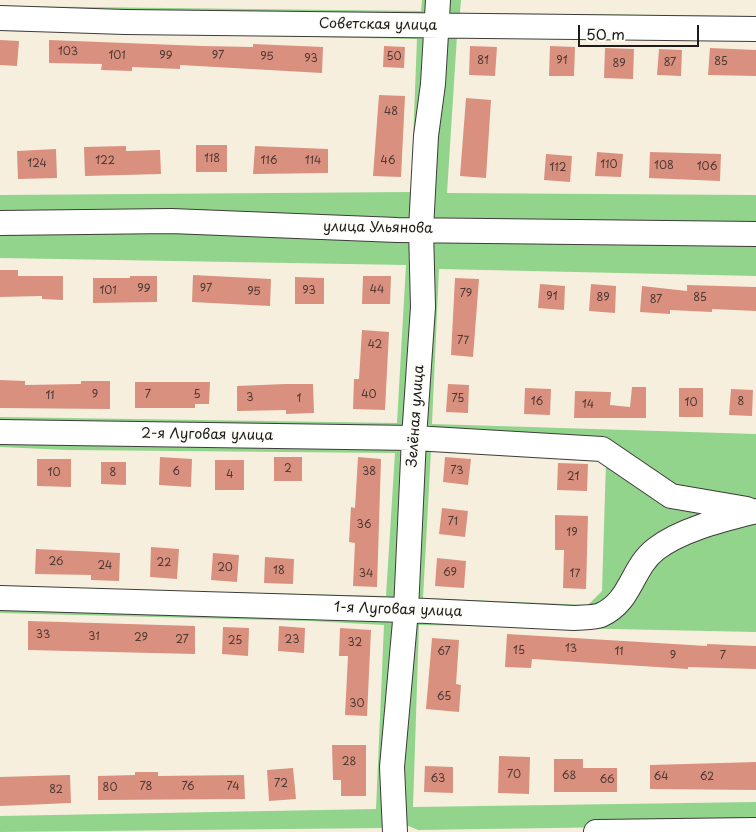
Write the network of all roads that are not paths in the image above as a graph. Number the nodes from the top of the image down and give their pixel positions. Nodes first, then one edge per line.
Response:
1 (438, 0) edge
2 (0, 18) edge
3 (436, 25) junction
4 (756, 29) edge
5 (0, 223) edge
6 (422, 229) junction
7 (756, 234) edge
8 (0, 432) edge
9 (414, 438) junction
10 (756, 511) edge
11 (0, 598) edge
12 (406, 610) junction
13 (756, 830) edge
14 (395, 832) edge
15 (596, 832) edge

1 - 3 street, Зелёная улица
2 - 3 street, Советская улица
3 - 4 street, Советская улица
3 - 6 street, Зелёная улица
5 - 6 street, улица Ульянова
6 - 7 street, улица Ульянова
6 - 9 street, Зелёная улица
8 - 9 street, 2-я Луговая улица
9 - 10 street, 1-я Луговая улица
9 - 12 street, Зелёная улица
10 - 12 street, 1-я Луговая улица
11 - 12 street, 1-я Луговая улица
12 - 14 street, Зелёная улица
13 - 15 street

